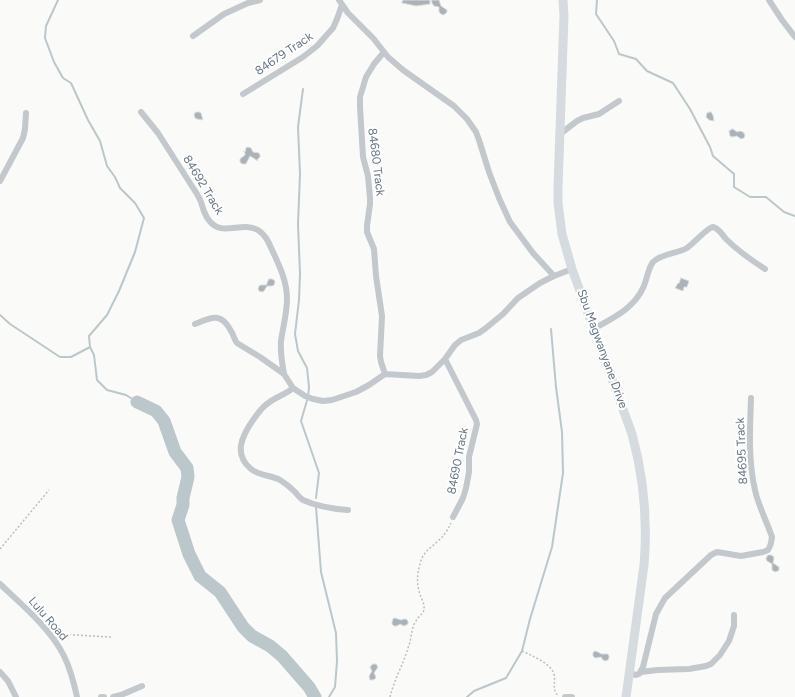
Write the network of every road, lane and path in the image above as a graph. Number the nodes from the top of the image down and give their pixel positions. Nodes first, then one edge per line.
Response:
1 (260, 0) edge
2 (563, 0) edge
3 (769, 0) edge
4 (340, 2) edge
5 (193, 36) dead end
6 (795, 36) edge
7 (384, 52) junction
8 (242, 94) dead end
9 (619, 101) dead end
10 (26, 112) dead end
11 (141, 112) dead end
12 (560, 134) junction
13 (0, 181) edge
14 (572, 269) junction
15 (765, 269) dead end
16 (554, 276) junction
17 (195, 324) dead end
18 (595, 328) junction
19 (445, 359) junction
20 (284, 374) junction
21 (385, 374) junction
22 (293, 388) junction
23 (751, 398) dead end
24 (49, 490) dead end
25 (348, 510) dead end
26 (454, 517) joint
27 (0, 549) edge
28 (0, 584) edge
29 (734, 615) dead end
30 (49, 633) junction
31 (111, 637) dead end
32 (522, 651) dead end
33 (0, 672) edge
34 (641, 672) junction
35 (629, 673) junction
36 (142, 686) dead end
37 (16, 697) edge
38 (77, 697) edge
39 (112, 697) edge
40 (390, 697) edge
41 (559, 697) edge
42 (564, 697) edge
43 (572, 697) edge
44 (626, 697) edge

1 - 5 street
2 - 12 main road, Sbu Magwanyane Drive
3 - 6 street
4 - 7 street
4 - 8 street, 84679 Track
7 - 16 street
7 - 21 street, 84680 Track
9 - 12 street
10 - 13 street
11 - 20 street, 84692 Track
12 - 14 main road, Sbu Magwanyane Drive
14 - 16 street
14 - 18 main road, Sbu Magwanyane Drive
15 - 18 street
16 - 19 street
17 - 20 street
18 - 35 main road, Sbu Magwanyane Drive
19 - 21 street
19 - 26 street, 84690 Track
20 - 22 street
21 - 22 street
22 - 25 street
23 - 34 street, 84695 Track
24 - 27 path
26 - 40 path
28 - 30 street, Lulu Road
29 - 34 street
30 - 31 path
30 - 38 street, Lulu Road
32 - 41 path
33 - 37 street
34 - 35 street
35 - 44 main road, Sbu Magwanyane Drive
36 - 39 street
42 - 43 street

